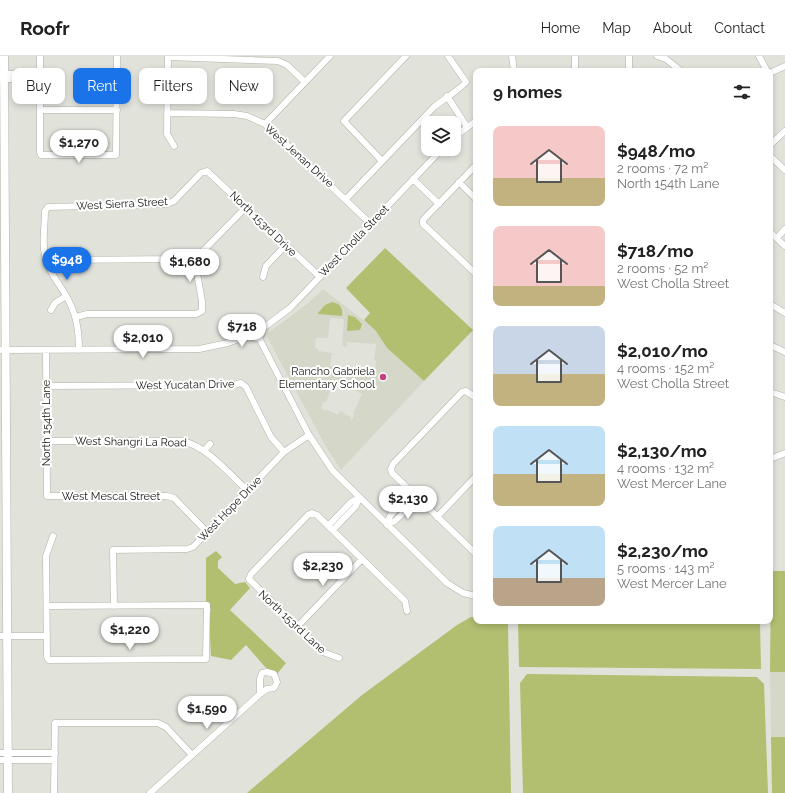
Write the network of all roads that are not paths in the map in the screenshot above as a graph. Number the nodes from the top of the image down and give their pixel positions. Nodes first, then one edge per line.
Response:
1 (4, 56) edge
2 (40, 56) edge
3 (117, 56) edge
4 (330, 56) edge
5 (406, 56) edge
6 (448, 56) edge
7 (512, 56) edge
8 (575, 56) edge
9 (629, 56) edge
10 (656, 56) edge
11 (759, 56) edge
12 (168, 57) edge
13 (785, 66) edge
14 (40, 68) edge
15 (514, 68) edge
16 (574, 68) edge
17 (629, 68) edge
18 (677, 68) edge
19 (765, 68) edge
20 (773, 72) edge
21 (2, 77) edge
22 (305, 82) junction
23 (447, 96) junction
24 (41, 104) edge
25 (41, 110) junction
26 (117, 110) junction
27 (167, 113) junction
28 (473, 123) edge
29 (265, 124) junction
30 (467, 127) junction
31 (785, 131) edge
32 (461, 132) edge
33 (773, 142) edge
34 (174, 146) dead end
35 (435, 156) edge
36 (773, 159) edge
37 (382, 161) junction
38 (473, 168) edge
39 (785, 170) edge
40 (207, 171) joint
41 (413, 180) junction
42 (459, 182) junction
43 (473, 196) edge
44 (346, 199) junction
45 (439, 204) junction
46 (246, 207) junction
47 (371, 224) junction
48 (785, 228) edge
49 (773, 235) edge
50 (776, 238) junction
51 (285, 246) junction
52 (785, 246) edge
53 (194, 257) junction
54 (47, 264) junction
55 (473, 271) edge
56 (263, 277) dead end
57 (320, 277) junction
58 (66, 296) junction
59 (773, 306) edge
60 (51, 310) dead end
61 (785, 313) edge
62 (76, 317) junction
63 (262, 329) junction
64 (250, 335) junction
65 (259, 338) junction
66 (773, 346) edge
67 (2, 350) edge
68 (46, 350) junction
69 (79, 350) junction
70 (785, 352) edge
71 (46, 386) junction
72 (773, 393) edge
73 (473, 396) edge
74 (785, 397) edge
75 (309, 435) junction
76 (45, 441) junction
77 (210, 444) dead end
78 (204, 451) junction
79 (284, 452) junction
80 (785, 453) edge
81 (773, 458) edge
82 (473, 479) edge
83 (247, 490) junction
84 (412, 492) junction
85 (47, 496) joint
86 (359, 498) junction
87 (418, 498) junction
88 (437, 516) junction
89 (387, 525) junction
90 (330, 528) junction
91 (207, 532) junction
92 (53, 536) dead end
93 (473, 551) edge
94 (362, 559) junction
95 (473, 595) edge
96 (47, 606) junction
97 (114, 606) junction
98 (407, 611) dead end
99 (296, 627) junction
100 (4, 636) edge
101 (47, 636) junction
102 (339, 658) dead end
103 (260, 694) junction
104 (192, 755) junction
105 (4, 756) edge
106 (55, 756) junction
107 (8, 793) edge
108 (54, 793) edge
109 (150, 793) edge

1 - 21 main road
2 - 14 street
3 - 26 street
4 - 22 street
5 - 37 street
6 - 23 street
7 - 15 street
8 - 16 street
9 - 17 street
10 - 18 street
11 - 19 street
12 - 22 street
12 - 27 street
13 - 20 street
21 - 67 main road
22 - 29 street
23 - 30 street
23 - 37 street
24 - 25 street
25 - 26 street
25 - 26 street
27 - 29 street, West Jenan Drive
27 - 34 street
28 - 30 street
29 - 44 street, West Jenan Drive
30 - 32 street
31 - 33 street
35 - 41 street, West Cholla Street
36 - 39 street
37 - 44 street
38 - 42 street
40 - 46 street, North 153rd Drive
40 - 54 street, West Sierra Street
41 - 45 street
41 - 47 street, West Cholla Street
42 - 43 street
42 - 45 street
44 - 47 street, West Jenan Drive
45 - 55 street
46 - 51 street, North 153rd Drive
46 - 53 street
47 - 57 street, West Cholla Street
48 - 50 street
49 - 50 street
50 - 52 street
51 - 56 street
51 - 57 street, North 153rd Drive
53 - 54 street
53 - 62 street
54 - 58 street
57 - 63 street, West Cholla Street
58 - 60 street
58 - 62 street
59 - 61 street
62 - 69 street
63 - 64 street
63 - 65 street
64 - 65 street
64 - 69 street
65 - 75 street
66 - 70 street
67 - 68 street
67 - 100 main road
68 - 69 street
68 - 71 street, North 154th Lane
71 - 76 street, North 154th Lane
71 - 79 street, West Yucatan Drive
72 - 74 street
73 - 84 street
75 - 79 street, West Hope Drive
75 - 86 street
76 - 78 street, West Shangri La Road
76 - 85 street, North 154th Lane
77 - 78 street
78 - 83 street, West Shangri La Road
79 - 83 street, West Hope Drive
80 - 81 street
82 - 88 street
83 - 91 street, West Hope Drive
84 - 87 street
84 - 89 street
85 - 91 street, West Mescal Street
86 - 89 street
86 - 90 street
87 - 88 street
87 - 89 street
88 - 93 street
89 - 95 street
90 - 94 street
90 - 99 street, North 153rd Lane
91 - 97 street, West Hope Drive
92 - 96 street
94 - 98 street
94 - 99 street
96 - 97 street
96 - 101 street
97 - 101 street
99 - 102 street, North 153rd Lane
100 - 101 street
100 - 105 main road
103 - 103 street
103 - 104 street
104 - 106 street
104 - 109 street
105 - 106 street
105 - 107 main road
106 - 108 street

